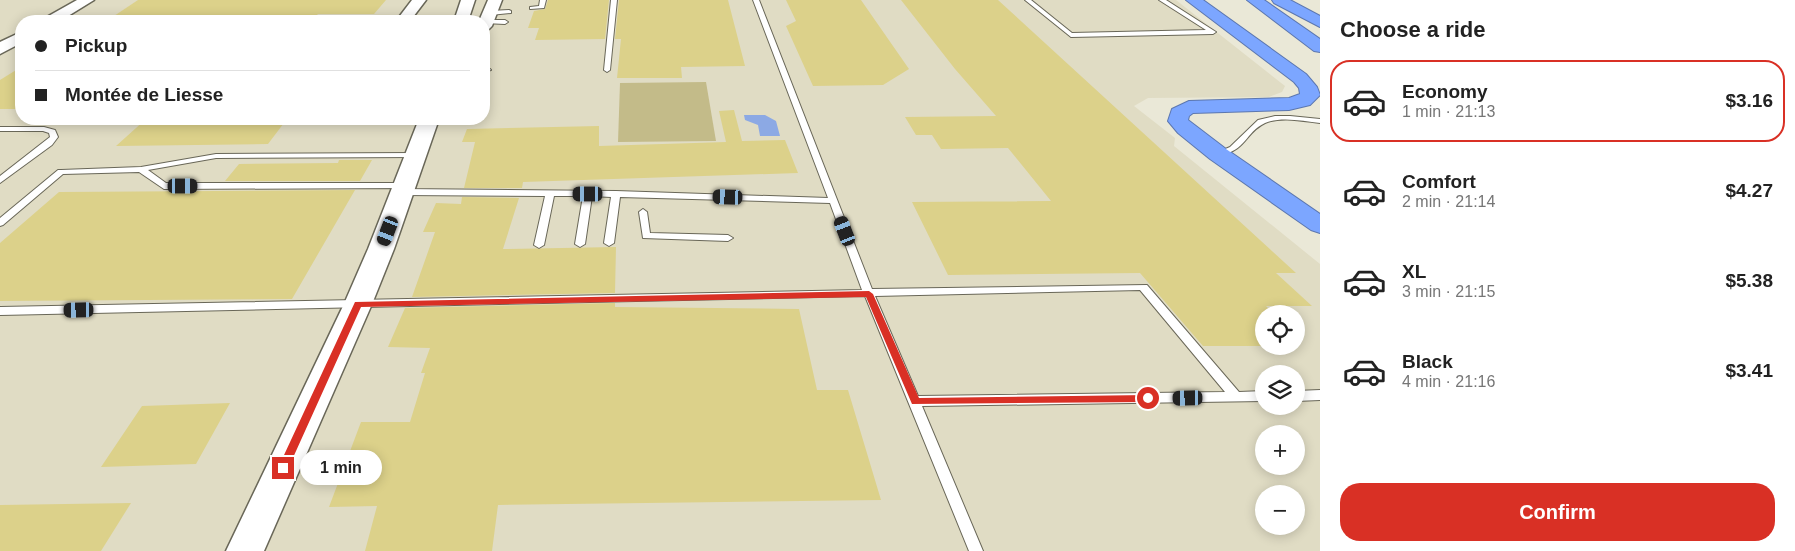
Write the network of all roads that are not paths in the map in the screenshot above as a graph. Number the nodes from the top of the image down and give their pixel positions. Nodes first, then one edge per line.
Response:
1 (87, 0) edge
2 (468, 0) edge
3 (543, 0) edge
4 (614, 0) edge
5 (756, 0) edge
6 (1028, 0) edge
7 (1162, 0) edge
8 (1193, 0) edge
9 (1254, 0) edge
10 (1258, 0) edge
11 (1279, 0) edge
12 (417, 2) edge
13 (532, 8) dead end
14 (509, 12) dead end
15 (61, 15) edge
16 (402, 15) edge
17 (407, 15) edge
18 (464, 15) edge
19 (489, 15) edge
20 (490, 15) edge
21 (1317, 20) edge
22 (505, 22) dead end
23 (1320, 34) edge
24 (15, 40) edge
25 (1320, 47) edge
26 (2, 48) edge
27 (607, 70) dead end
28 (1320, 121) edge
29 (426, 125) edge
30 (0, 129) edge
31 (415, 154) junction
32 (1218, 154) junction
33 (140, 169) junction
34 (0, 180) edge
35 (404, 188) junction
36 (550, 194) junction
37 (588, 194) junction
38 (616, 194) junction
39 (834, 201) junction
40 (643, 212) dead end
41 (0, 223) edge
42 (1320, 225) edge
43 (728, 238) dead end
44 (1320, 239) edge
45 (608, 243) dead end
46 (539, 244) dead end
47 (580, 244) dead end
48 (869, 294) junction
49 (358, 304) junction
50 (0, 311) edge
51 (1320, 395) edge
52 (1255, 396) edge
53 (1305, 396) edge
54 (1236, 397) junction
55 (916, 401) junction
56 (245, 551) edge
57 (976, 551) edge

1 - 15 street
2 - 18 street
3 - 13 lane
4 - 27 lane
5 - 39 lane
6 - 7 lane
8 - 32 highway
9 - 25 highway
10 - 23 highway
11 - 21 highway
12 - 16 street
12 - 17 street
14 - 19 lane
20 - 22 lane
24 - 26 street
28 - 32 lane
29 - 31 street
30 - 34 lane
31 - 33 lane
31 - 35 street
32 - 42 highway
32 - 44 highway
33 - 35 lane
33 - 41 lane
35 - 36 lane
35 - 49 street
36 - 37 lane
36 - 46 lane
37 - 38 lane
37 - 47 lane
38 - 39 lane
38 - 45 lane
39 - 48 lane
40 - 43 lane
48 - 49 lane
48 - 54 lane
48 - 55 lane
49 - 50 lane
49 - 56 street
51 - 53 lane
52 - 54 lane
54 - 55 lane
55 - 57 lane

